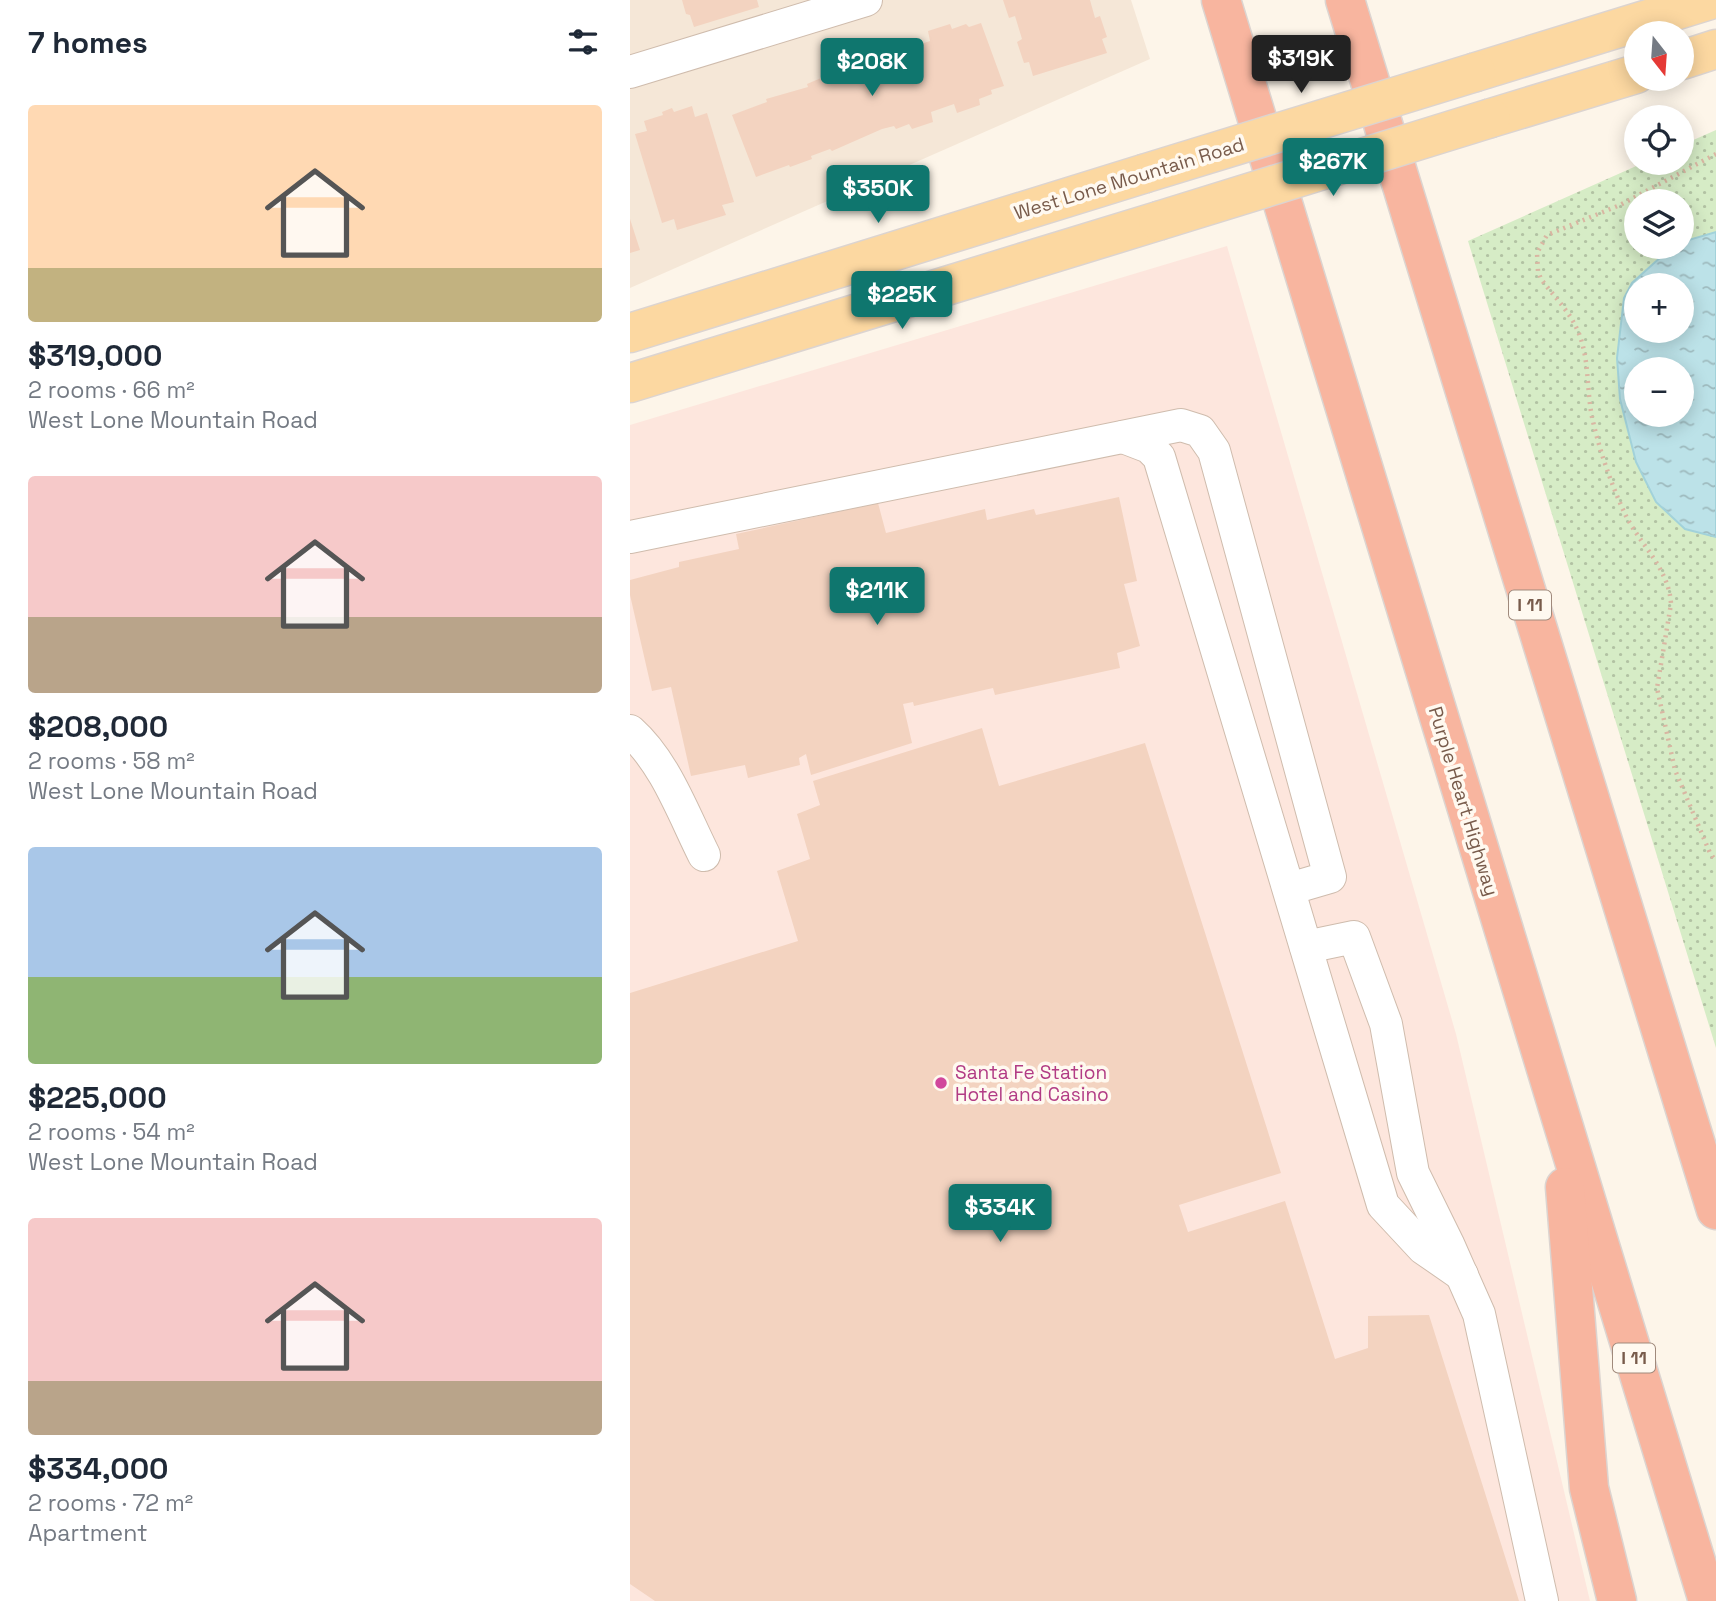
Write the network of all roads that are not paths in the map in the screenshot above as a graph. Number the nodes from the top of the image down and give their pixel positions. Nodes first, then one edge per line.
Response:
1 (866, 0) edge
2 (1222, 0) edge
3 (1345, 0) edge
4 (1710, 0) edge
5 (828, 6) edge
6 (1716, 49) edge
7 (1694, 56) edge
8 (631, 67) edge
9 (1624, 78) edge
10 (630, 333) edge
11 (630, 383) edge
12 (1124, 437) junction
13 (630, 537) edge
14 (630, 731) edge
15 (704, 855) dead end
16 (1289, 889) junction
17 (1306, 947) junction
18 (1560, 1115) junction
19 (1716, 1210) edge
20 (1462, 1275) junction
21 (1542, 1601) edge
22 (1617, 1601) edge
23 (1708, 1601) edge

1 - 5 street
2 - 18 highway, Purple Heart Highway / I 11
3 - 19 highway, I 11
4 - 10 main road, West Lone Mountain Road, bridge
5 - 8 street
6 - 7 main road
9 - 11 main road, bridge
12 - 13 street
12 - 16 street
12 - 16 street
14 - 15 street
16 - 17 street
17 - 20 street
17 - 20 street
18 - 22 highway
18 - 23 highway, Purple Heart Highway / I 11
20 - 21 street

